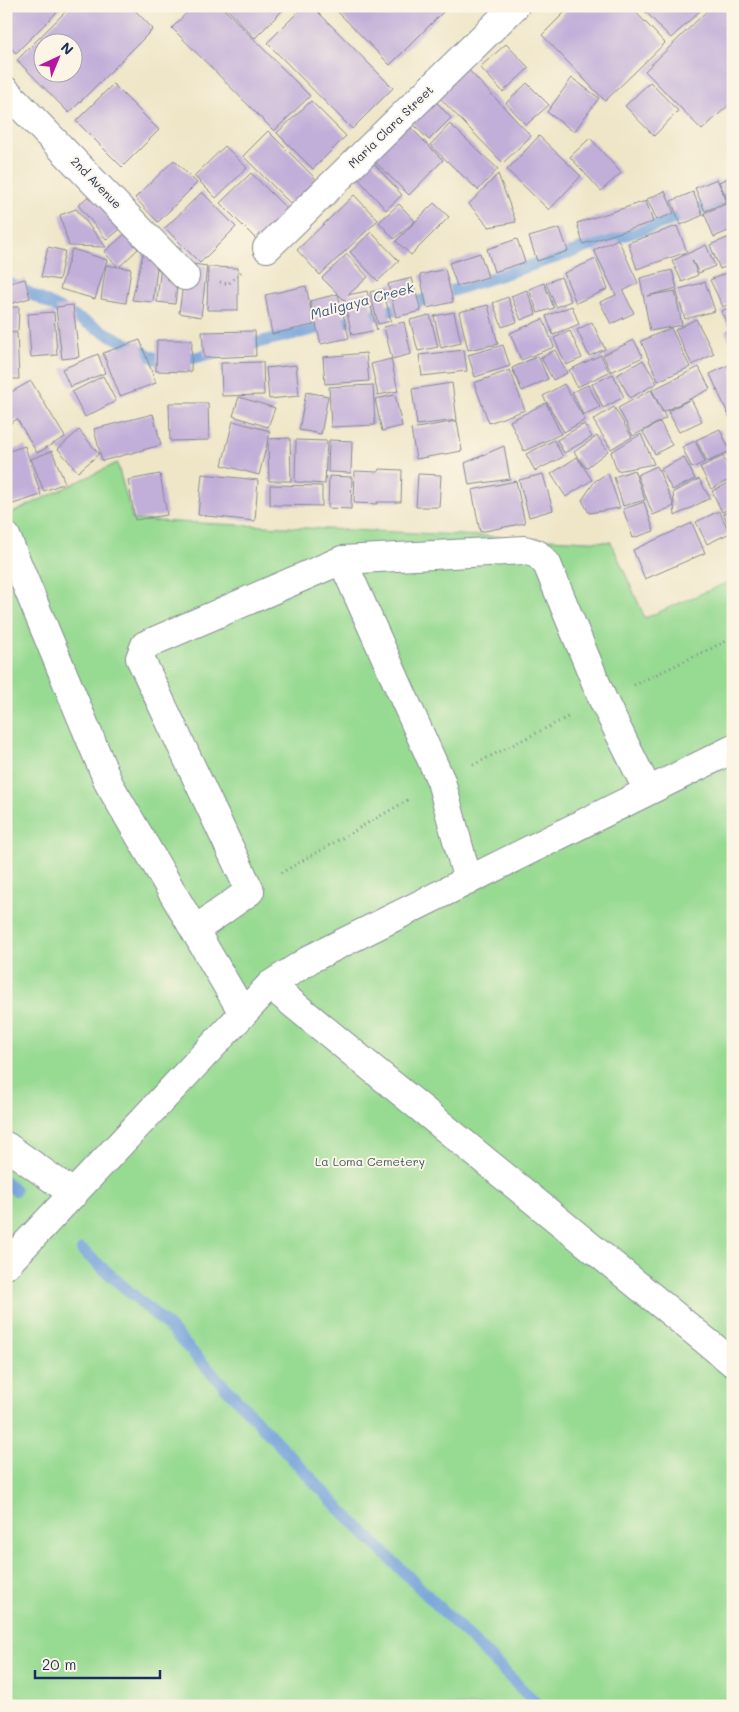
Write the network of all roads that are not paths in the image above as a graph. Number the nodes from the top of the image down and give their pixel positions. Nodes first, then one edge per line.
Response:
1 (515, 6) edge
2 (6, 91) edge
3 (267, 248) road end
4 (185, 276) road end
5 (6, 536) edge
6 (342, 560) junction
7 (733, 749) edge
8 (648, 791) junction
9 (468, 880) junction
10 (195, 930) junction
11 (270, 986) junction
12 (243, 1013) junction
13 (6, 1146) edge
14 (74, 1194) junction
15 (6, 1265) edge
16 (733, 1363) edge

1 - 3 street, Maria Clara Street
2 - 4 street, 2nd Avenue
5 - 10 street
6 - 8 street
6 - 9 street
6 - 10 street
7 - 8 street
8 - 9 street
9 - 11 street
10 - 12 street
11 - 12 street
11 - 16 street
12 - 14 street
13 - 14 street
14 - 15 street

